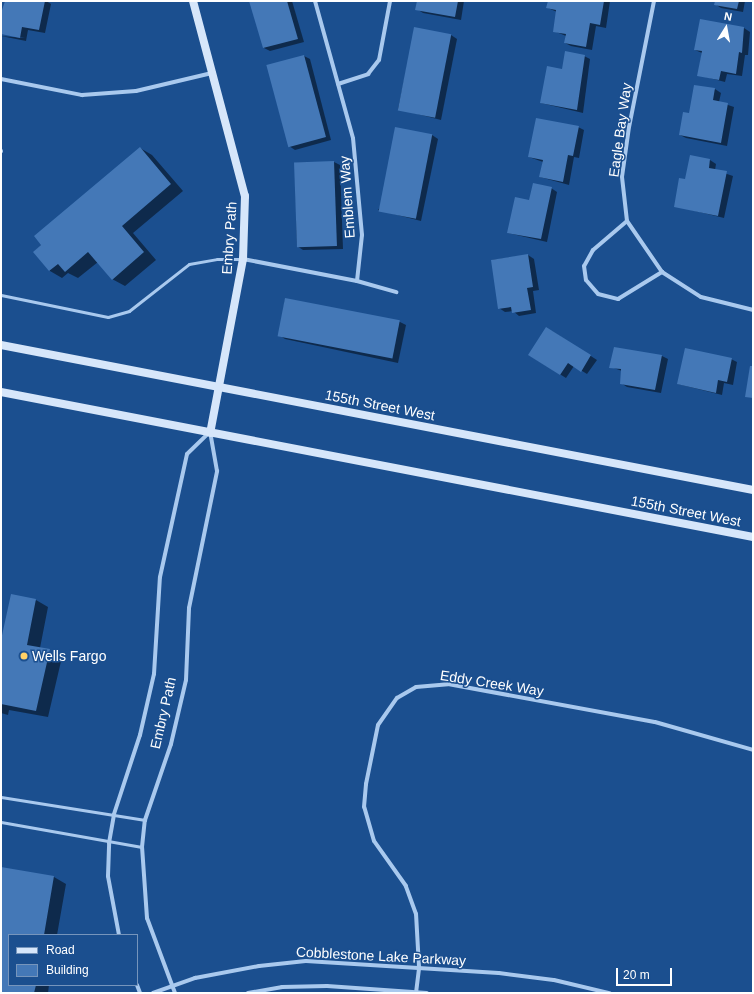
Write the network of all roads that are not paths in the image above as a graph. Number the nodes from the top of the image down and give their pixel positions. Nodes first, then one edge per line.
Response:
1 (194, 1) edge
2 (315, 1) edge
3 (390, 1) edge
4 (654, 1) edge
5 (212, 73) junction
6 (1, 80) edge
7 (338, 84) junction
8 (627, 221) junction
9 (243, 259) junction
10 (662, 272) junction
11 (357, 281) junction
12 (396, 292) dead end
13 (1, 295) edge
14 (753, 310) edge
15 (1, 345) edge
16 (219, 386) junction
17 (1, 392) edge
18 (210, 433) junction
19 (753, 490) edge
20 (753, 537) edge
21 (753, 750) edge
22 (1, 797) edge
23 (114, 814) junction
24 (146, 820) junction
25 (1, 822) edge
26 (109, 843) junction
27 (142, 847) junction
28 (119, 934) edge
29 (419, 967) junction
30 (171, 986) junction
31 (416, 992) edge
32 (153, 993) edge
33 (175, 993) edge
34 (248, 993) edge
35 (427, 993) edge
36 (609, 993) edge

1 - 5 street, Embry Path
2 - 7 street, Emblem Way
3 - 7 street
4 - 8 street, Eagle Bay Way
5 - 6 street
5 - 9 street, Embry Path
7 - 11 street, Emblem Way
8 - 10 street, Eagle Bay Way
8 - 10 street
9 - 11 street
9 - 13 lane
9 - 16 street, Embry Path
10 - 14 street, Eagle Bay Way
11 - 12 street
15 - 16 street, 155th Street West
16 - 18 street, Embry Path
16 - 19 street, 155th Street West
17 - 18 street, 155th Street West
18 - 20 street, 155th Street West
18 - 23 street, Embry Path
18 - 24 street, Embry Path
21 - 29 street, Eddy Creek Way
22 - 23 lane
23 - 24 lane
23 - 26 street, Embry Path
24 - 27 street, Embry Path
25 - 26 lane
26 - 27 lane
26 - 28 street, Embry Path
27 - 30 street, Embry Path
29 - 30 street, Cobblestone Lake Parkway
29 - 31 street, Eddy Creek Way
29 - 36 street, Cobblestone Lake Parkway
30 - 32 street, Cobblestone Lake Parkway
30 - 33 street, Embry Path
31 - 34 street
31 - 35 street

